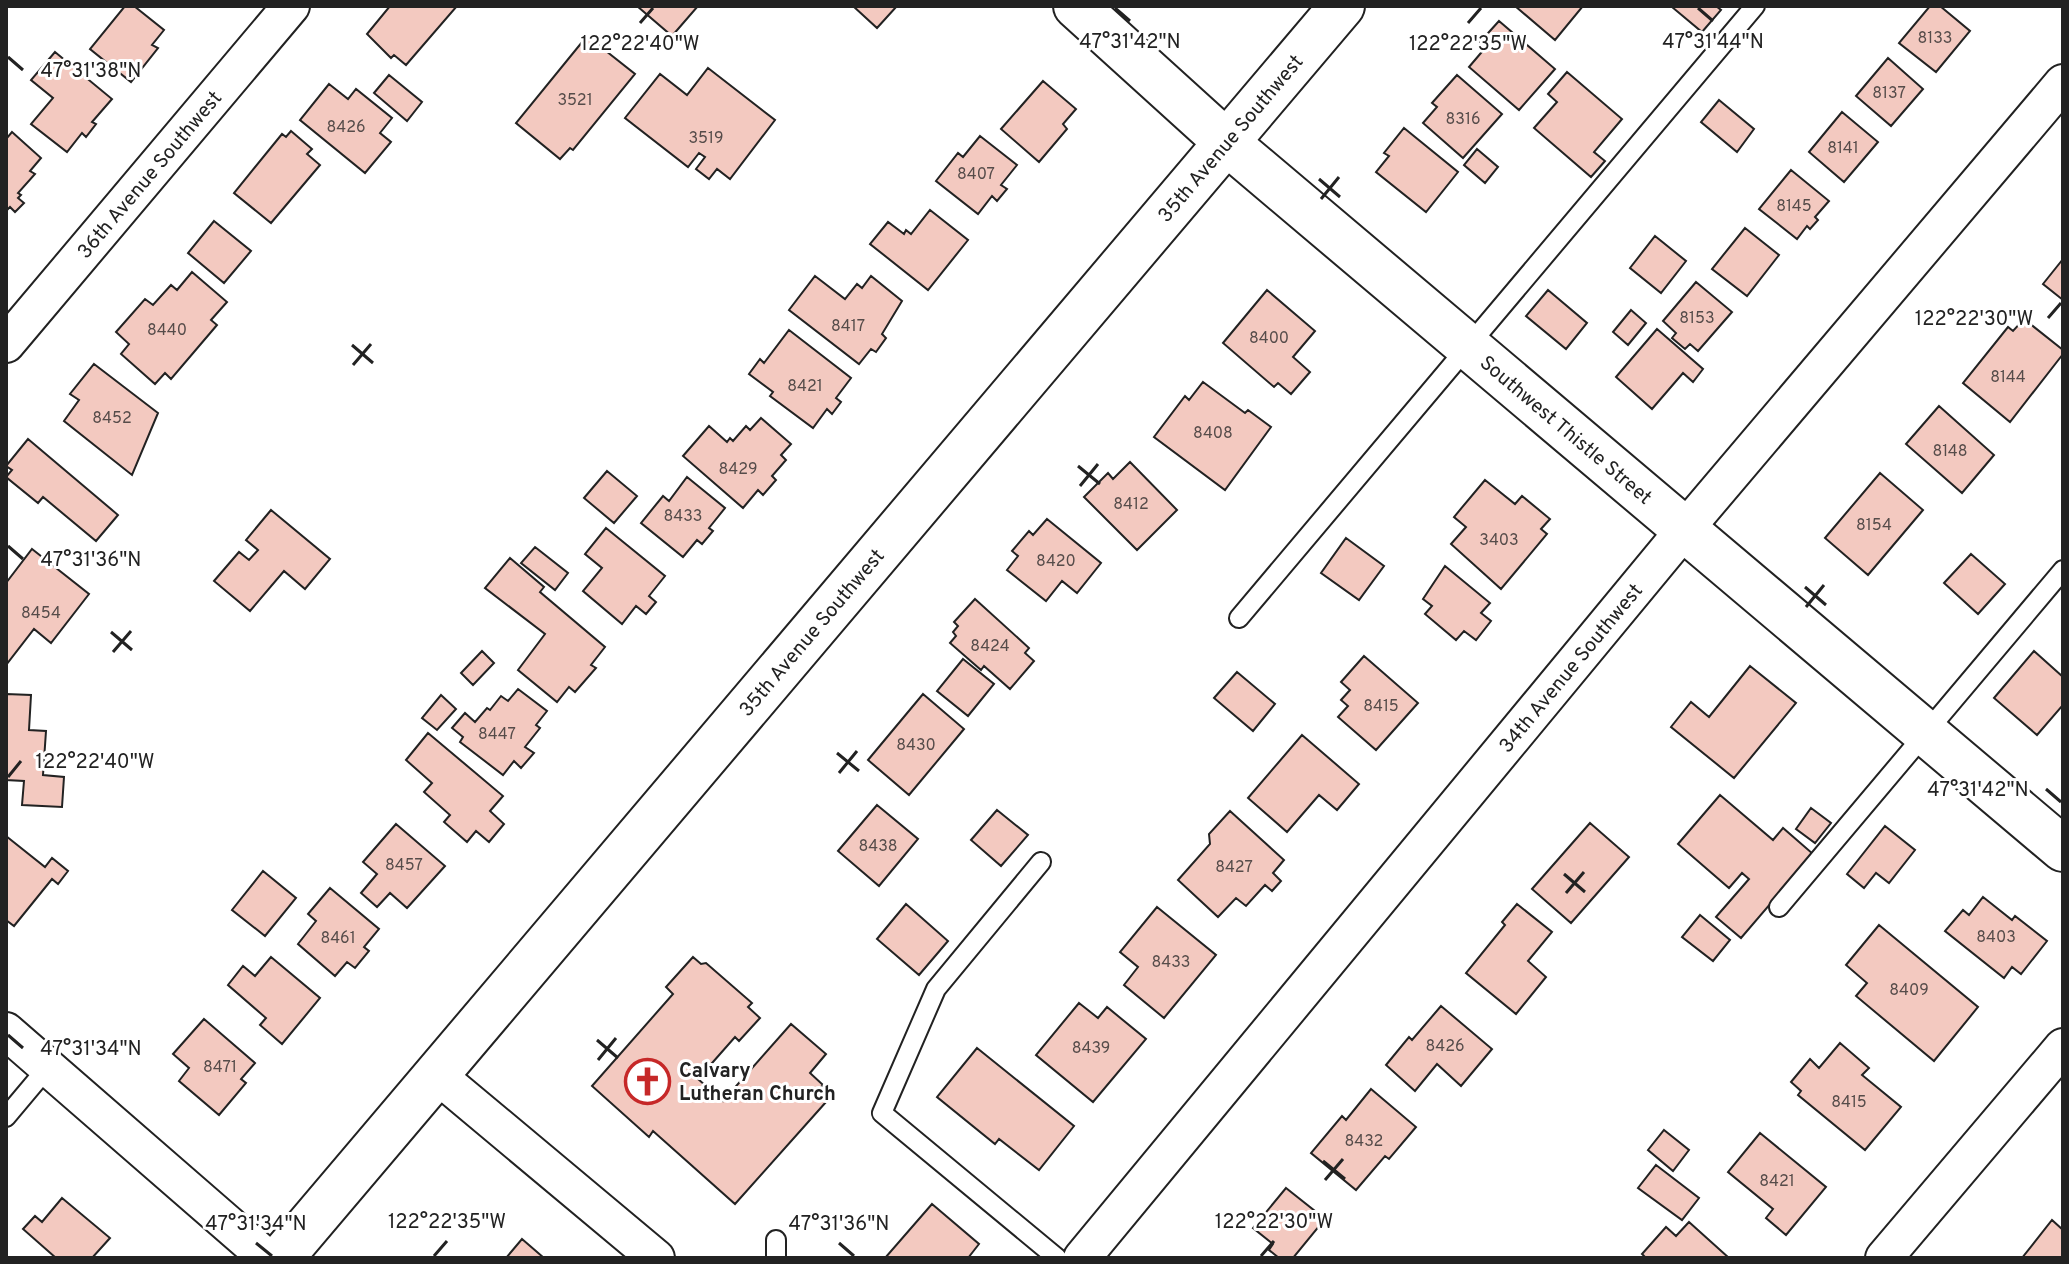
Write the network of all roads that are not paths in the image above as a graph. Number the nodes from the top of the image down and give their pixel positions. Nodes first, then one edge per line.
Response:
1 (291, 6) edge
2 (1076, 6) edge
3 (1342, 6) edge
4 (1755, 6) edge
5 (2063, 83) edge
6 (1226, 142) junction
7 (6, 344) edge
8 (1468, 346) junction
9 (1685, 529) junction
10 (2063, 570) edge
11 (1239, 618) dead end
12 (1926, 733) junction
13 (2063, 849) edge
14 (1041, 862) dead end
15 (1779, 907) dead end
16 (6, 1031) edge
17 (2063, 1047) edge
18 (48, 1067) junction
19 (437, 1075) junction
20 (6, 1117) edge
21 (267, 1258) edge
22 (281, 1258) edge
23 (656, 1258) edge
24 (1057, 1258) edge
25 (1082, 1258) edge
26 (1884, 1258) edge

1 - 7 street, 36th Avenue Southwest
2 - 6 main road, Southwest Thistle Street
3 - 6 main road, 35th Avenue Southwest
4 - 8 lane
5 - 9 street, 34th Avenue Southwest
6 - 8 main road, Southwest Thistle Street
6 - 19 main road, 35th Avenue Southwest
8 - 9 main road, Southwest Thistle Street
8 - 11 lane
9 - 12 main road, Southwest Thistle Street
9 - 25 street, 34th Avenue Southwest
10 - 12 lane
12 - 13 main road, Southwest Thistle Street
12 - 15 lane
14 - 24 lane
16 - 18 street
17 - 26 street
18 - 20 lane
18 - 21 street
19 - 22 main road, 35th Avenue Southwest
19 - 23 street

